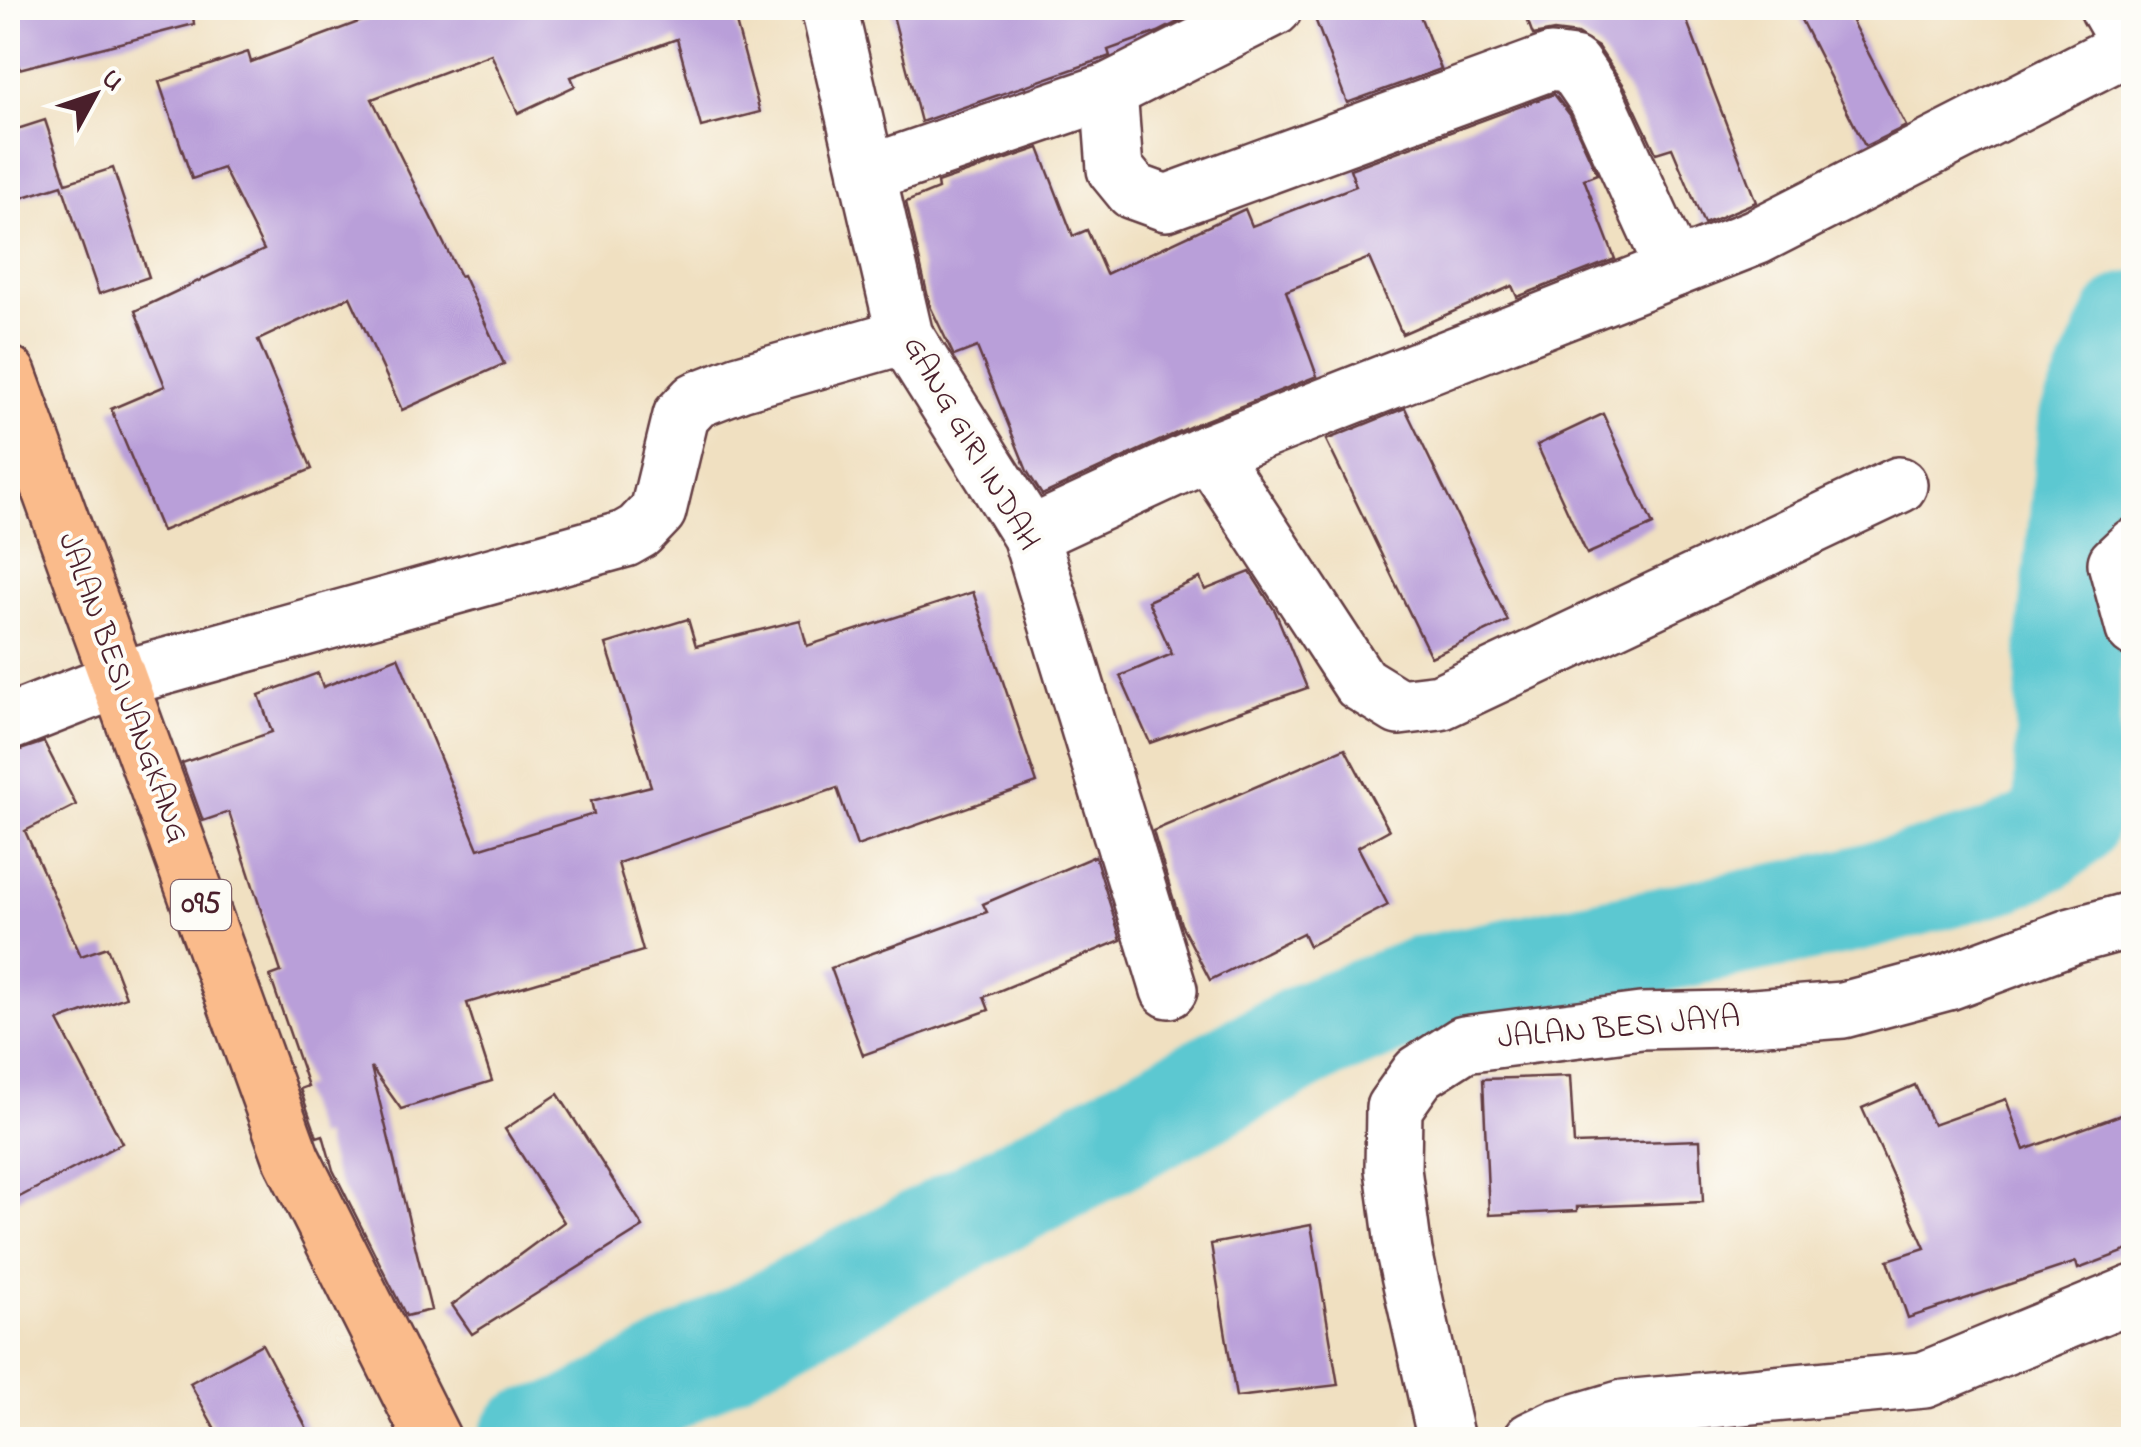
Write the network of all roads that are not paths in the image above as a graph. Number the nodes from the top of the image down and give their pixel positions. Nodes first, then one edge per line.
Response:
1 (828, 8) edge
2 (1274, 8) edge
3 (2108, 8) edge
4 (1109, 91) junction
5 (867, 174) junction
6 (1674, 269) junction
7 (905, 336) junction
8 (8, 374) edge
9 (1210, 452) junction
10 (1900, 485) dead end
11 (1030, 535) junction
12 (2134, 546) edge
13 (2134, 628) edge
14 (120, 679) junction
15 (8, 722) edge
16 (2134, 919) edge
17 (1169, 990) dead end
18 (2134, 1293) edge
19 (429, 1431) edge
20 (1446, 1440) edge
21 (1531, 1440) edge

1 - 5 street, GANG GIRI INDAH
2 - 4 street
3 - 6 street
4 - 5 street
4 - 6 street
5 - 7 street, GANG GIRI INDAH
6 - 9 street
7 - 11 street, GANG GIRI INDAH
7 - 14 street
8 - 14 main road, JALAN BESI JANGKANG / 095
9 - 10 street
9 - 11 street
11 - 17 street, GANG GIRI INDAH
12 - 13 street
14 - 15 street
14 - 19 main road, JALAN BESI JANGKANG / 095
16 - 20 street, JALAN BESI JAYA
18 - 21 street

